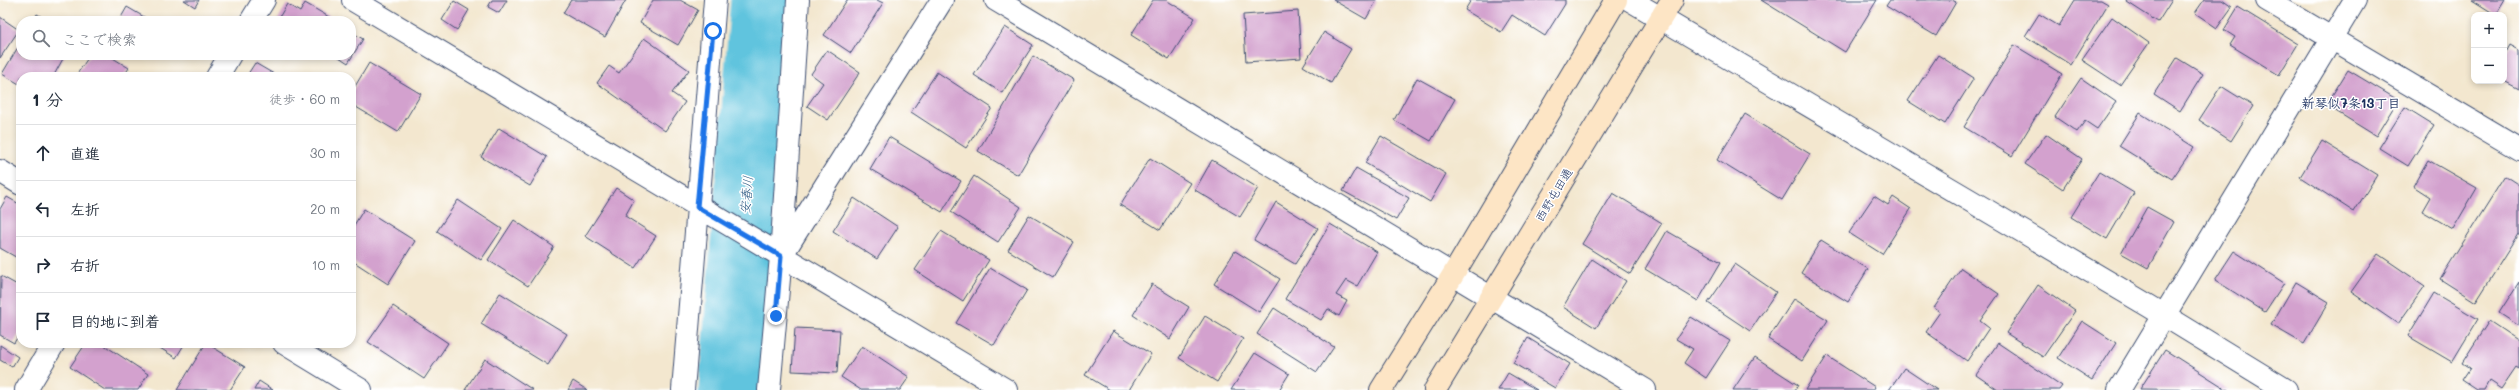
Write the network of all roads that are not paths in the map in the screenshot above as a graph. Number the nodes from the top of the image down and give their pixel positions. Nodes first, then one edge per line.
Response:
1 (264, 0) edge
2 (352, 0) edge
3 (715, 0) edge
4 (798, 0) edge
5 (942, 0) edge
6 (996, 0) edge
7 (1616, 0) edge
8 (1630, 0) edge
9 (2267, 0) edge
10 (2355, 0) edge
11 (1667, 9) edge
12 (254, 16) edge
13 (2331, 39) junction
14 (227, 60) edge
15 (220, 72) edge
16 (2519, 150) edge
17 (0, 171) edge
18 (16, 181) edge
19 (697, 207) junction
20 (781, 256) junction
21 (1452, 274) junction
22 (1492, 298) junction
23 (2164, 315) junction
24 (51, 348) edge
25 (292, 348) edge
26 (26, 390) edge
27 (361, 390) edge
28 (684, 390) edge
29 (769, 390) edge
30 (1006, 390) edge
31 (1381, 390) edge
32 (1435, 390) edge
33 (1645, 390) edge
34 (2119, 390) edge
35 (2286, 390) edge

1 - 12 street
2 - 19 street
3 - 19 street
4 - 20 street
5 - 20 street
6 - 21 street
7 - 21 street
8 - 11 street
9 - 13 street
10 - 13 street
11 - 22 street, 西野屯田通
11 - 23 street
13 - 16 street
13 - 23 street
14 - 15 street
17 - 18 street
19 - 20 street
19 - 28 street
20 - 29 street
20 - 30 street
21 - 22 street
21 - 31 street
22 - 32 street, 西野屯田通
22 - 33 street
23 - 34 street
23 - 35 street
24 - 26 street
25 - 27 street

